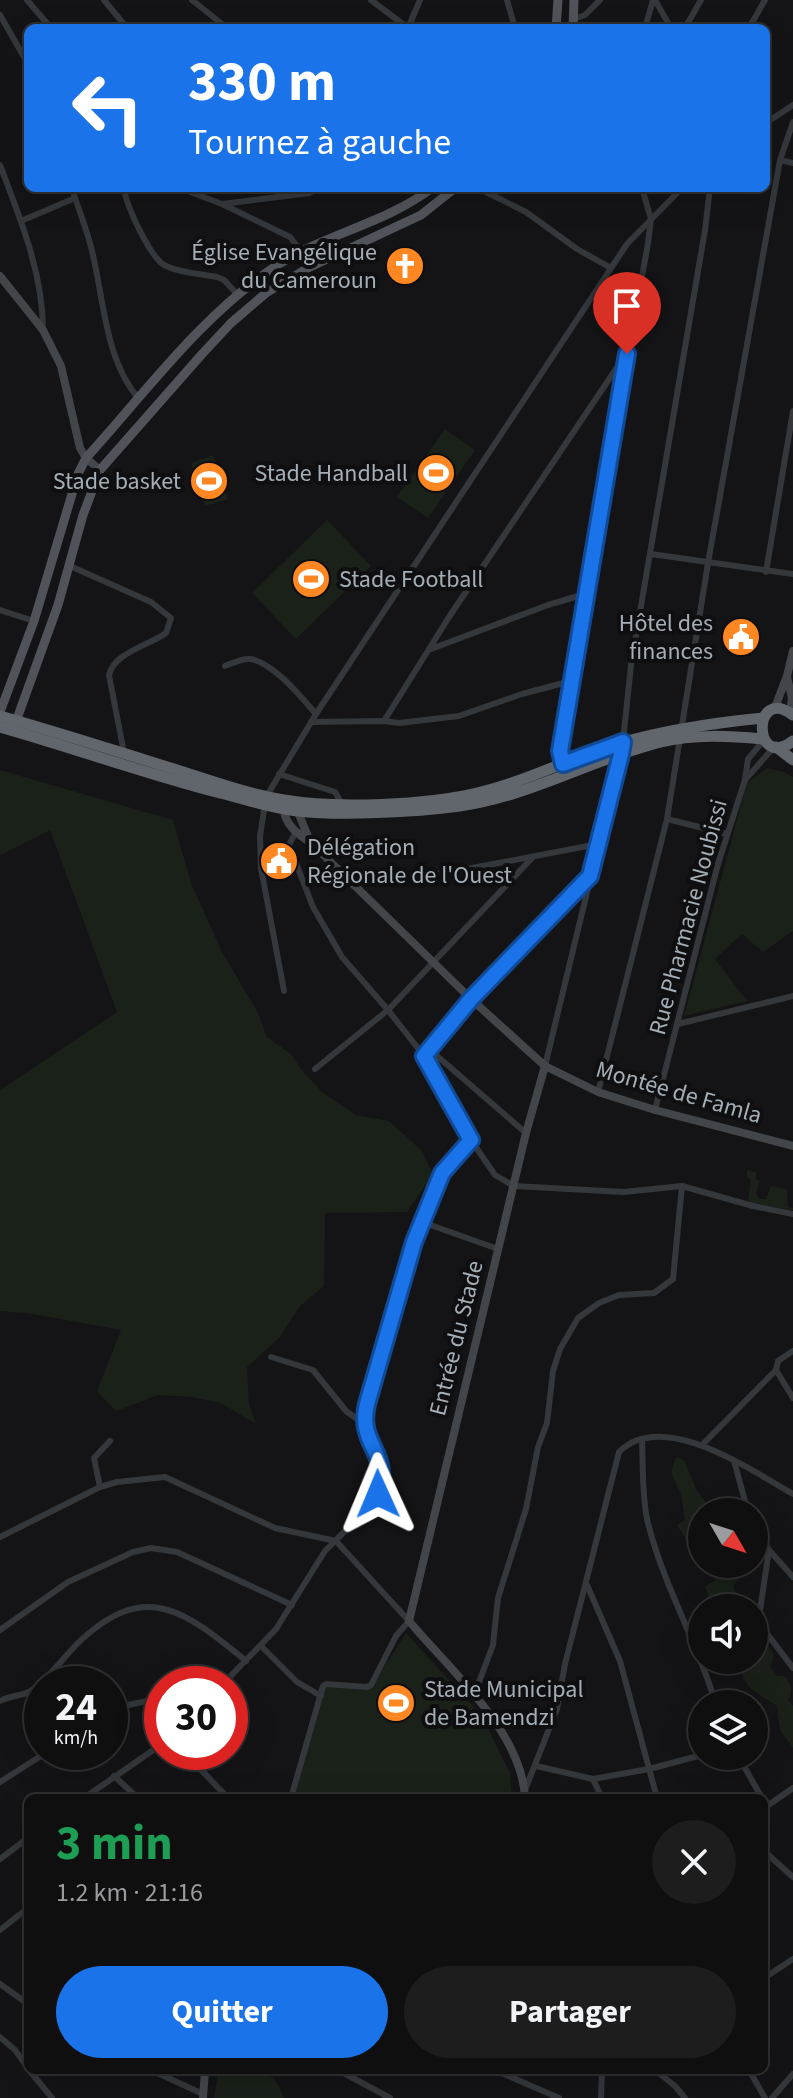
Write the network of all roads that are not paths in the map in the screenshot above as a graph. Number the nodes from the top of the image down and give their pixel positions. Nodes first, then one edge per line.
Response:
1 (27, 0) edge
2 (104, 0) edge
3 (192, 0) edge
4 (371, 0) edge
5 (420, 0) edge
6 (507, 0) edge
7 (558, 0) edge
8 (574, 0) edge
9 (600, 0) edge
10 (654, 0) edge
11 (701, 0) edge
12 (765, 0) edge
13 (0, 15) edge
14 (48, 24) edge
15 (124, 24) edge
16 (222, 24) edge
17 (403, 24) edge
18 (410, 24) edge
19 (514, 24) edge
20 (556, 24) edge
21 (573, 24) edge
22 (646, 24) edge
23 (669, 24) edge
24 (687, 24) edge
25 (751, 24) edge
26 (24, 57) edge
27 (793, 105) edge
28 (770, 120) edge
29 (793, 122) edge
30 (780, 160) junction
31 (793, 163) edge
32 (0, 165) edge
33 (73, 192) edge
34 (125, 192) edge
35 (190, 192) edge
36 (311, 192) edge
37 (426, 192) edge
38 (450, 192) edge
39 (486, 192) edge
40 (643, 192) edge
41 (678, 192) edge
42 (709, 192) edge
43 (75, 198) junction
44 (222, 204) junction
45 (651, 219) junction
46 (21, 221) junction
47 (302, 252) junction
48 (611, 268) junction
49 (0, 276) edge
50 (238, 295) junction
51 (43, 330) junction
52 (627, 354) junction
53 (139, 399) junction
54 (793, 411) edge
55 (86, 458) junction
56 (100, 470) junction
57 (651, 554) junction
58 (708, 563) junction
59 (70, 566) junction
60 (766, 572) junction
61 (793, 574) edge
62 (585, 594) junction
63 (0, 610) edge
64 (34, 621) junction
65 (431, 649) junction
66 (793, 651) edge
67 (225, 666) dead end
68 (787, 676) junction
69 (571, 681) junction
70 (774, 710) junction
71 (792, 713) edge
72 (0, 714) edge
73 (316, 714) junction
74 (763, 718) junction
75 (384, 721) junction
76 (311, 722) junction
77 (14, 726) junction
78 (0, 727) edge
79 (682, 733) junction
80 (793, 741) edge
81 (770, 743) junction
82 (622, 748) junction
83 (124, 759) junction
84 (793, 760) edge
85 (565, 769) junction
86 (279, 774) junction
87 (745, 780) junction
88 (265, 800) junction
89 (289, 805) junction
90 (342, 807) junction
91 (667, 819) junction
92 (300, 832) junction
93 (727, 834) junction
94 (598, 844) junction
95 (533, 857) junction
96 (590, 876) junction
97 (353, 886) junction
98 (433, 962) junction
99 (284, 991) dead end
100 (793, 996) edge
101 (471, 999) junction
102 (388, 1010) junction
103 (678, 1024) junction
104 (429, 1049) junction
105 (424, 1056) junction
106 (545, 1066) junction
107 (315, 1069) dead end
108 (598, 1092) junction
109 (655, 1110) junction
110 (526, 1133) junction
111 (471, 1140) junction
112 (793, 1146) edge
113 (514, 1186) junction
114 (682, 1186) junction
115 (793, 1214) edge
116 (422, 1222) junction
117 (498, 1249) junction
118 (793, 1351) edge
119 (271, 1357) dead end
120 (776, 1370) junction
121 (793, 1398) edge
122 (364, 1424) junction
123 (642, 1439) junction
124 (110, 1441) dead end
125 (703, 1444) junction
126 (734, 1461) junction
127 (100, 1487) junction
128 (793, 1494) edge
129 (744, 1498) edge
130 (0, 1537) edge
131 (336, 1541) junction
132 (769, 1550) joint
133 (793, 1577) edge
134 (587, 1585) junction
135 (292, 1605) junction
136 (409, 1621) junction
137 (0, 1630) edge
138 (261, 1646) junction
139 (246, 1661) junction
140 (241, 1666) edge
141 (793, 1668) edge
142 (711, 1690) edge
143 (474, 1695) junction
144 (321, 1696) junction
145 (0, 1701) edge
146 (144, 1756) edge
147 (688, 1759) edge
148 (536, 1766) junction
149 (24, 1767) edge
150 (649, 1769) junction
151 (201, 1770) edge
152 (746, 1770) edge
153 (114, 1776) junction
154 (593, 1779) junction
155 (0, 1782) edge
156 (793, 1788) edge
157 (89, 1794) edge
158 (134, 1794) edge
159 (224, 1794) edge
160 (292, 1794) edge
161 (525, 1794) edge
162 (600, 1794) edge
163 (656, 1794) edge
164 (759, 1794) edge
165 (768, 1802) edge
166 (24, 1841) edge
167 (768, 1855) edge
168 (0, 1859) edge
169 (793, 1877) edge
170 (24, 1911) edge
171 (0, 1930) edge
172 (793, 1959) edge
173 (768, 1975) edge
174 (0, 1984) edge
175 (24, 2001) edge
176 (0, 2037) edge
177 (24, 2062) edge
178 (33, 2074) edge
179 (159, 2074) edge
180 (205, 2074) edge
181 (345, 2074) edge
182 (504, 2074) edge
183 (602, 2074) edge
184 (660, 2074) edge
185 (751, 2074) edge
186 (793, 2074) edge
187 (203, 2096) edge
188 (52, 2098) edge
189 (390, 2098) edge
190 (559, 2098) edge
191 (601, 2098) edge
192 (685, 2098) edge
193 (765, 2098) edge
194 (772, 2098) edge

1 - 14 street
2 - 15 street
3 - 16 street
4 - 17 street
5 - 18 street
6 - 19 street
7 - 20 main road
8 - 21 main road
9 - 21 street
10 - 22 street
10 - 23 street
11 - 24 street
12 - 25 street
13 - 26 street
27 - 28 street
29 - 30 street
30 - 31 street
30 - 58 street
32 - 46 street
33 - 43 street
34 - 50 street
35 - 44 street
36 - 44 street
37 - 47 main road
38 - 56 main road
39 - 48 street
40 - 45 street
41 - 45 street
42 - 57 street
43 - 46 street
43 - 53 street
44 - 47 street
45 - 48 street
45 - 52 street
46 - 51 street
47 - 50 main road
48 - 73 street
49 - 51 street
50 - 53 main road
51 - 55 street
52 - 62 street
52 - 65 street
53 - 55 main road
54 - 60 street
55 - 56 street
55 - 64 main road
56 - 59 main road
57 - 58 street
57 - 82 street
58 - 60 street
58 - 79 street
59 - 77 main road
59 - 83 street
60 - 61 street
62 - 65 street
62 - 69 street
63 - 64 street
64 - 72 main road
65 - 75 street
66 - 68 street
67 - 73 street
68 - 70 street
68 - 71 street
69 - 75 street
69 - 85 street
70 - 71 highway
70 - 74 highway
72 - 77 highway
73 - 76 street
74 - 79 highway
74 - 81 highway
75 - 76 street
76 - 86 street
77 - 78 highway
77 - 83 highway
79 - 81 highway
79 - 82 highway
79 - 91 street
80 - 81 highway
81 - 84 highway
81 - 87 street, Rue Pharmacie Noubissi
81 - 87 street, Rue Pharmacie Noubissi
82 - 85 highway
82 - 94 street
83 - 88 highway
85 - 90 highway
86 - 88 street
86 - 90 street
87 - 93 street, Rue Pharmacie Noubissi
88 - 89 highway
88 - 99 street
89 - 90 highway
89 - 92 street
89 - 92 street, Montée de Famla
91 - 93 street
91 - 108 street
92 - 97 street, Montée de Famla
92 - 102 street
93 - 103 street, Rue Pharmacie Noubissi
94 - 95 street
94 - 96 street
95 - 97 street
95 - 98 street
96 - 101 street
96 - 106 street
97 - 98 street, Montée de Famla
98 - 101 street, Montée de Famla
98 - 102 street
100 - 103 street
101 - 104 street
101 - 106 street, Montée de Famla
102 - 105 street
102 - 107 street
103 - 109 street, Rue Pharmacie Noubissi
104 - 105 street
104 - 110 street
105 - 111 street
106 - 108 street, Montée de Famla
106 - 110 street, Entrée du Stade
108 - 109 street, Montée de Famla
109 - 112 street, Montée de Famla
110 - 113 street, Entrée du Stade
111 - 113 street
111 - 116 street
113 - 114 street
113 - 117 street, Entrée du Stade
114 - 115 street
114 - 143 street
116 - 117 street
116 - 122 street
117 - 136 street, Entrée du Stade
118 - 120 street
119 - 122 street
120 - 121 street
120 - 125 street
122 - 131 street
123 - 125 street
123 - 134 street
123 - 142 street
124 - 127 street
125 - 126 street
126 - 128 street
126 - 129 street
127 - 130 street
127 - 131 street
131 - 135 street
131 - 136 street
132 - 133 street
132 - 141 street
134 - 148 street
134 - 150 street
135 - 137 street
135 - 138 street
136 - 143 street
136 - 144 street
138 - 139 street
138 - 144 street
139 - 140 street
139 - 145 street
143 - 161 street
144 - 160 street
146 - 153 street
147 - 150 street
148 - 154 street
148 - 161 street
149 - 155 street
150 - 154 street
150 - 163 street
151 - 159 street
152 - 164 street
153 - 157 street
153 - 158 street
154 - 162 street
156 - 165 street
166 - 168 street
167 - 169 street
170 - 171 street
172 - 173 street
174 - 175 street
176 - 177 street
178 - 188 street
179 - 187 street
180 - 187 street
181 - 189 street
182 - 190 street
183 - 191 street
184 - 192 street
185 - 193 street
186 - 194 street

